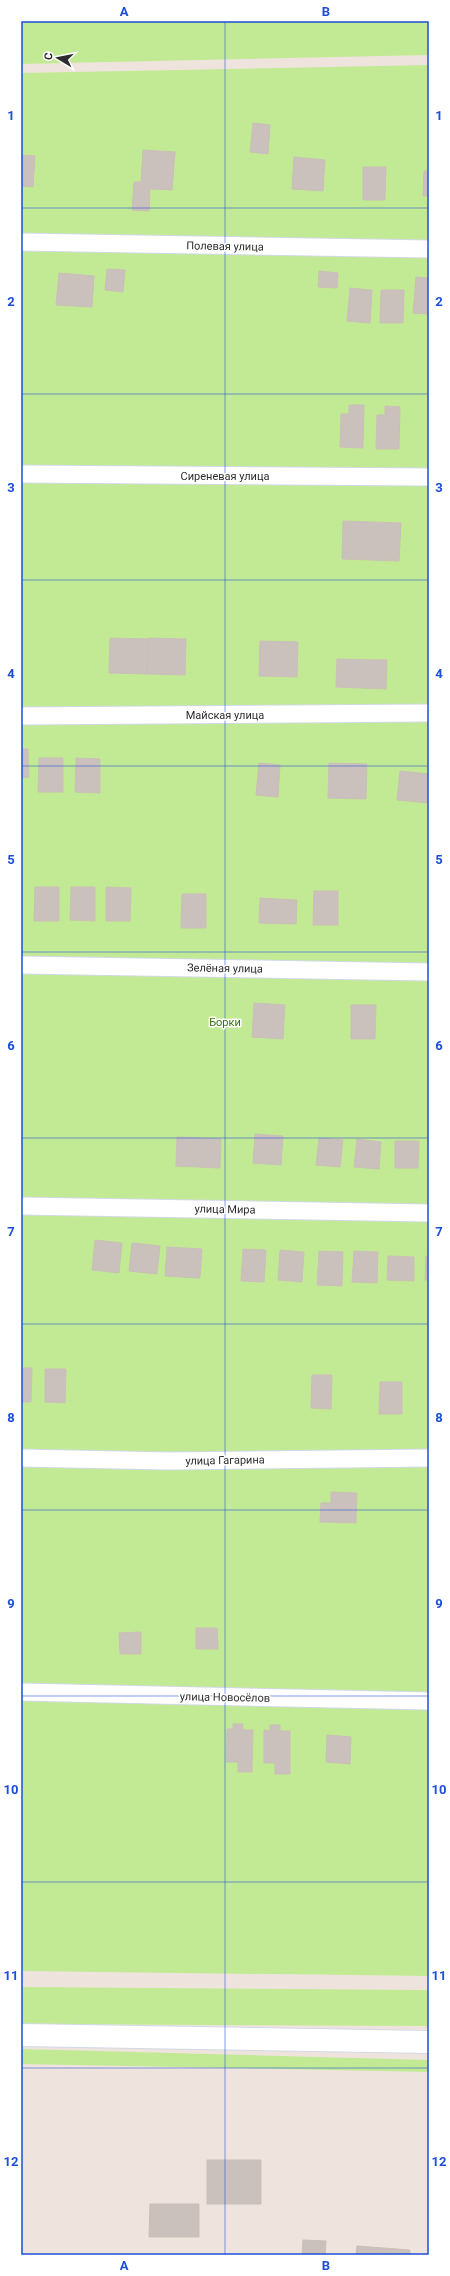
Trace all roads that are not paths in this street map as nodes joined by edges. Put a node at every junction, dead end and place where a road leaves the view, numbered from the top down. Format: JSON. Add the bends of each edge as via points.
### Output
{"nodes":[{"id":1,"x":21,"y":242,"type":"edge"},
{"id":2,"x":429,"y":249,"type":"edge"},
{"id":3,"x":21,"y":474,"type":"edge"},
{"id":4,"x":429,"y":477,"type":"edge"},
{"id":5,"x":429,"y":713,"type":"edge"},
{"id":6,"x":21,"y":716,"type":"edge"},
{"id":7,"x":21,"y":965,"type":"edge"},
{"id":8,"x":429,"y":972,"type":"edge"},
{"id":9,"x":21,"y":1206,"type":"edge"},
{"id":10,"x":429,"y":1213,"type":"edge"},
{"id":11,"x":21,"y":1458,"type":"edge"},
{"id":12,"x":429,"y":1458,"type":"edge"},
{"id":13,"x":21,"y":1692,"type":"edge"},
{"id":14,"x":429,"y":1701,"type":"edge"},
{"id":15,"x":21,"y":2035,"type":"edge"},
{"id":16,"x":429,"y":2042,"type":"edge"}],
"edges":[{"from":1,"to":2,"type":"street","name":"Полевая улица"},
{"from":3,"to":4,"type":"street","name":"Сиреневая улица"},
{"from":5,"to":6,"type":"street","name":"Майская улица"},
{"from":7,"to":8,"type":"street","name":"Зелёная улица"},
{"from":9,"to":10,"type":"street","name":"улица Мира"},
{"from":11,"to":12,"type":"street","name":"улица Гагарина","via":[[168,1461]]},
{"from":13,"to":14,"type":"street","name":"улица Новосёлов"},
{"from":15,"to":16,"type":"street"}]}
